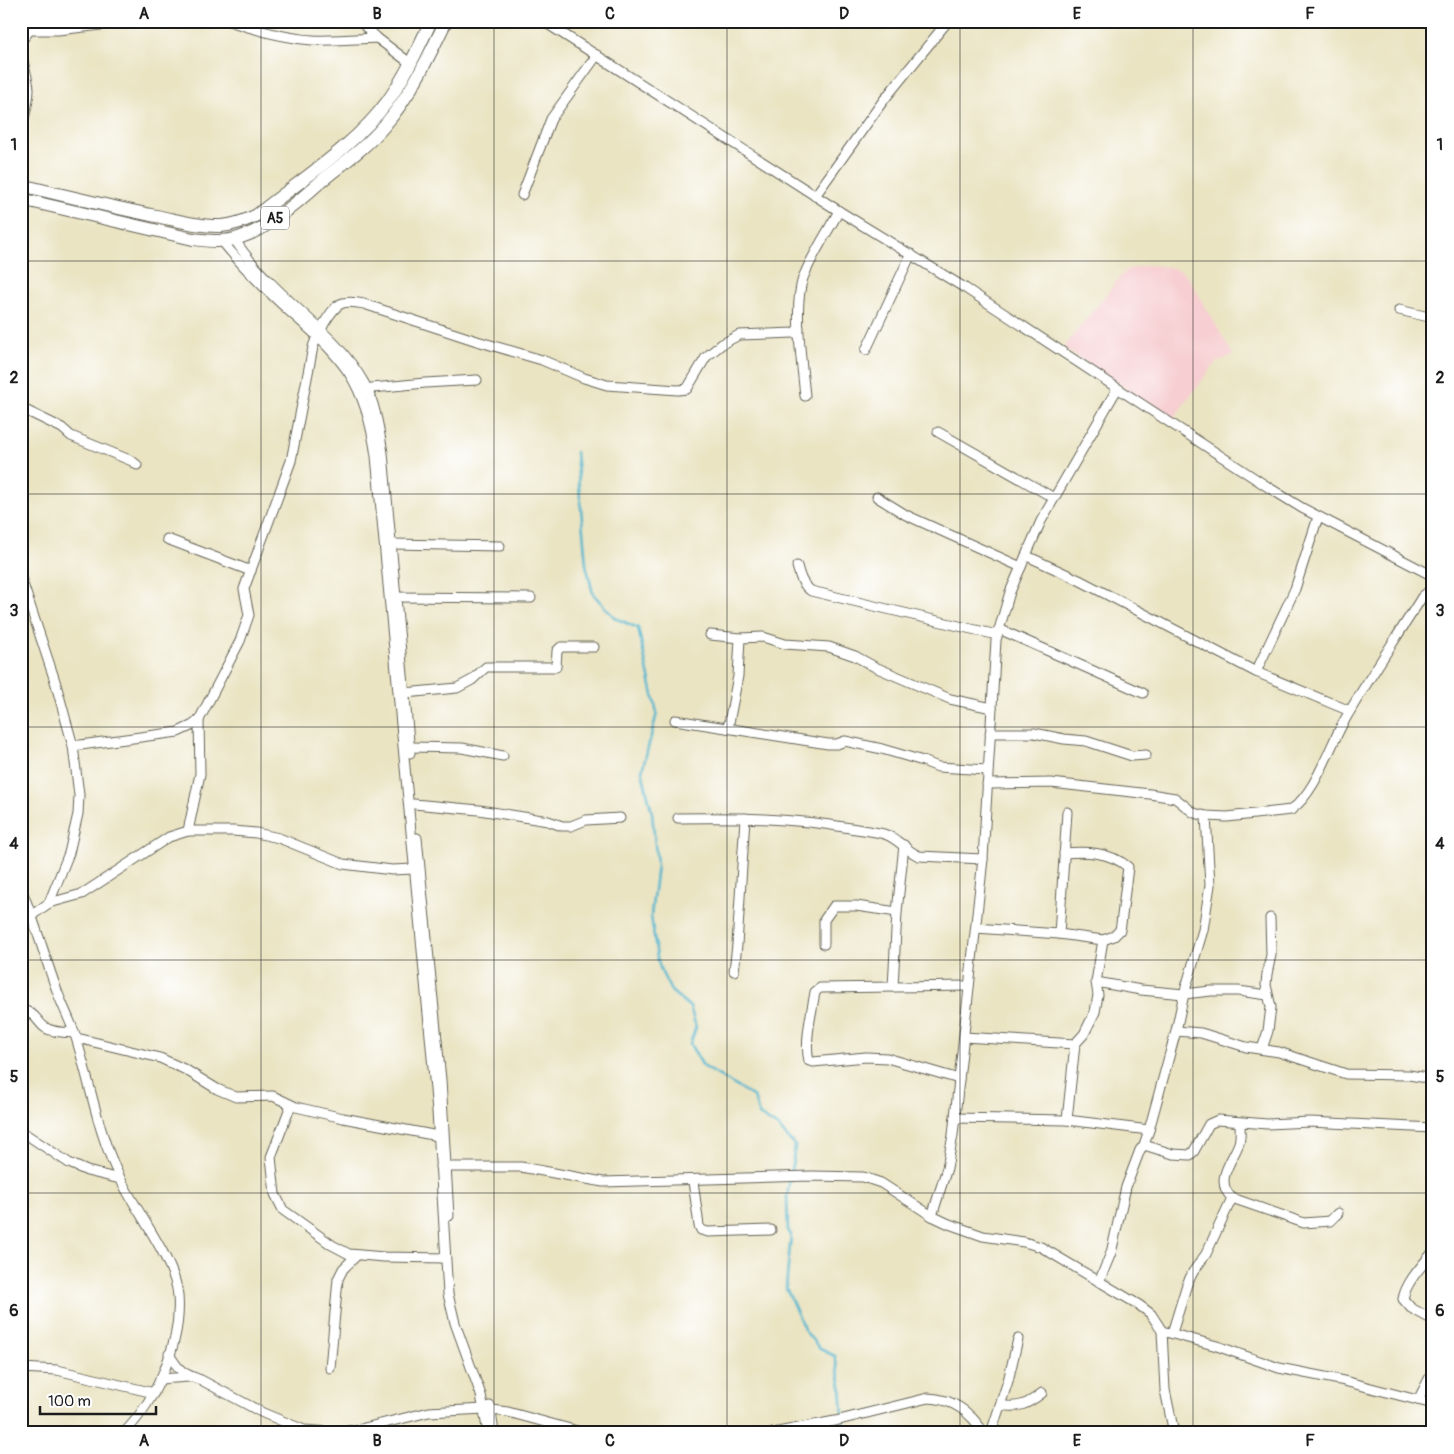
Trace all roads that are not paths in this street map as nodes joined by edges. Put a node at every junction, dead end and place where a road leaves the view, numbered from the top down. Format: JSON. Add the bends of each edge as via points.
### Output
{"nodes":[{"id":1,"x":136,"y":21,"type":"edge"},
{"id":2,"x":229,"y":21,"type":"edge"},
{"id":3,"x":360,"y":21,"type":"edge"},
{"id":4,"x":431,"y":21,"type":"edge"},
{"id":5,"x":446,"y":21,"type":"edge"},
{"id":6,"x":543,"y":21,"type":"edge"},
{"id":7,"x":948,"y":21,"type":"edge"},
{"id":8,"x":1429,"y":21,"type":"edge"},
{"id":9,"x":1433,"y":24,"type":"edge"},
{"id":10,"x":378,"y":38,"type":"junction"},
{"id":11,"x":21,"y":41,"type":"edge"},
{"id":12,"x":21,"y":49,"type":"edge"},
{"id":13,"x":597,"y":55,"type":"junction"},
{"id":14,"x":410,"y":63,"type":"junction"},
{"id":15,"x":21,"y":130,"type":"edge"},
{"id":16,"x":21,"y":185,"type":"edge"},
{"id":17,"x":522,"y":194,"type":"dead end"},
{"id":18,"x":816,"y":196,"type":"junction"},
{"id":19,"x":21,"y":199,"type":"edge"},
{"id":20,"x":110,"y":206,"type":"junction"},
{"id":21,"x":839,"y":211,"type":"junction"},
{"id":22,"x":107,"y":219,"type":"junction"},
{"id":23,"x":228,"y":240,"type":"junction"},
{"id":24,"x":911,"y":254,"type":"junction"},
{"id":25,"x":1399,"y":310,"type":"dead end"},
{"id":26,"x":1433,"y":318,"type":"edge"},
{"id":27,"x":799,"y":328,"type":"junction"},
{"id":28,"x":319,"y":332,"type":"junction"},
{"id":29,"x":866,"y":350,"type":"dead end"},
{"id":30,"x":477,"y":380,"type":"dead end"},
{"id":31,"x":1117,"y":388,"type":"junction"},
{"id":32,"x":362,"y":389,"type":"junction"},
{"id":33,"x":805,"y":396,"type":"dead end"},
{"id":34,"x":21,"y":408,"type":"edge"},
{"id":35,"x":938,"y":432,"type":"dead end"},
{"id":36,"x":137,"y":465,"type":"dead end"},
{"id":37,"x":877,"y":497,"type":"dead end"},
{"id":38,"x":1054,"y":498,"type":"junction"},
{"id":39,"x":1318,"y":517,"type":"junction"},
{"id":40,"x":167,"y":539,"type":"dead end"},
{"id":41,"x":391,"y":544,"type":"junction"},
{"id":42,"x":500,"y":546,"type":"dead end"},
{"id":43,"x":1027,"y":556,"type":"junction"},
{"id":44,"x":798,"y":566,"type":"dead end"},
{"id":45,"x":1021,"y":567,"type":"junction"},
{"id":46,"x":251,"y":572,"type":"junction"},
{"id":47,"x":1433,"y":576,"type":"edge"},
{"id":48,"x":21,"y":578,"type":"edge"},
{"id":49,"x":1433,"y":592,"type":"edge"},
{"id":50,"x":396,"y":597,"type":"junction"},
{"id":51,"x":531,"y":598,"type":"dead end"},
{"id":52,"x":998,"y":632,"type":"junction"},
{"id":53,"x":710,"y":635,"type":"dead end"},
{"id":54,"x":740,"y":638,"type":"junction"},
{"id":55,"x":594,"y":647,"type":"dead end"},
{"id":56,"x":1256,"y":672,"type":"junction"},
{"id":57,"x":405,"y":693,"type":"junction"},
{"id":58,"x":1143,"y":693,"type":"dead end"},
{"id":59,"x":992,"y":708,"type":"junction"},
{"id":60,"x":1350,"y":711,"type":"junction"},
{"id":61,"x":199,"y":720,"type":"junction"},
{"id":62,"x":676,"y":720,"type":"dead end"},
{"id":63,"x":728,"y":728,"type":"junction"},
{"id":64,"x":990,"y":733,"type":"junction"},
{"id":65,"x":73,"y":746,"type":"junction"},
{"id":66,"x":410,"y":747,"type":"junction"},
{"id":67,"x":1146,"y":755,"type":"dead end"},
{"id":68,"x":502,"y":756,"type":"dead end"},
{"id":69,"x":987,"y":770,"type":"junction"},
{"id":70,"x":987,"y":784,"type":"junction"},
{"id":71,"x":414,"y":804,"type":"junction"},
{"id":72,"x":1067,"y":812,"type":"dead end"},
{"id":73,"x":1206,"y":816,"type":"junction"},
{"id":74,"x":620,"y":818,"type":"dead end"},
{"id":75,"x":678,"y":818,"type":"dead end"},
{"id":76,"x":745,"y":818,"type":"junction"},
{"id":77,"x":188,"y":831,"type":"junction"},
{"id":78,"x":904,"y":846,"type":"junction"},
{"id":79,"x":1064,"y":853,"type":"junction"},
{"id":80,"x":983,"y":860,"type":"junction"},
{"id":81,"x":414,"y":869,"type":"junction"},
{"id":82,"x":21,"y":888,"type":"edge"},
{"id":83,"x":49,"y":903,"type":"junction"},
{"id":84,"x":897,"y":912,"type":"junction"},
{"id":85,"x":33,"y":916,"type":"junction"},
{"id":86,"x":1270,"y":918,"type":"dead end"},
{"id":87,"x":21,"y":923,"type":"edge"},
{"id":88,"x":976,"y":928,"type":"junction"},
{"id":89,"x":1060,"y":934,"type":"junction"},
{"id":90,"x":1103,"y":940,"type":"junction"},
{"id":91,"x":824,"y":944,"type":"dead end"},
{"id":92,"x":734,"y":971,"type":"dead end"},
{"id":93,"x":1096,"y":982,"type":"junction"},
{"id":94,"x":969,"y":986,"type":"junction"},
{"id":95,"x":893,"y":987,"type":"junction"},
{"id":96,"x":1184,"y":994,"type":"junction"},
{"id":97,"x":1268,"y":995,"type":"junction"},
{"id":98,"x":21,"y":1010,"type":"edge"},
{"id":99,"x":1176,"y":1031,"type":"junction"},
{"id":100,"x":75,"y":1036,"type":"junction"},
{"id":101,"x":964,"y":1037,"type":"junction"},
{"id":102,"x":1075,"y":1044,"type":"junction"},
{"id":103,"x":1262,"y":1049,"type":"junction"},
{"id":104,"x":1433,"y":1078,"type":"edge"},
{"id":105,"x":959,"y":1079,"type":"junction"},
{"id":106,"x":291,"y":1104,"type":"junction"},
{"id":107,"x":955,"y":1118,"type":"junction"},
{"id":108,"x":1067,"y":1120,"type":"junction"},
{"id":109,"x":1240,"y":1123,"type":"junction"},
{"id":110,"x":1433,"y":1128,"type":"edge"},
{"id":111,"x":21,"y":1130,"type":"edge"},
{"id":112,"x":1149,"y":1130,"type":"junction"},
{"id":113,"x":438,"y":1136,"type":"junction"},
{"id":114,"x":1144,"y":1145,"type":"junction"},
{"id":115,"x":443,"y":1167,"type":"junction"},
{"id":116,"x":120,"y":1179,"type":"junction"},
{"id":117,"x":693,"y":1181,"type":"junction"},
{"id":118,"x":1232,"y":1198,"type":"junction"},
{"id":119,"x":1338,"y":1213,"type":"dead end"},
{"id":120,"x":932,"y":1216,"type":"junction"},
{"id":121,"x":771,"y":1230,"type":"dead end"},
{"id":122,"x":1433,"y":1252,"type":"edge"},
{"id":123,"x":357,"y":1255,"type":"junction"},
{"id":124,"x":445,"y":1258,"type":"junction"},
{"id":125,"x":1099,"y":1282,"type":"junction"},
{"id":126,"x":1433,"y":1320,"type":"edge"},
{"id":127,"x":1162,"y":1331,"type":"junction"},
{"id":128,"x":1172,"y":1333,"type":"junction"},
{"id":129,"x":1018,"y":1339,"type":"dead end"},
{"id":130,"x":169,"y":1354,"type":"junction"},
{"id":131,"x":21,"y":1368,"type":"edge"},
{"id":132,"x":330,"y":1368,"type":"dead end"},
{"id":133,"x":1433,"y":1371,"type":"edge"},
{"id":134,"x":189,"y":1377,"type":"junction"},
{"id":135,"x":160,"y":1379,"type":"junction"},
{"id":136,"x":154,"y":1393,"type":"junction"},
{"id":137,"x":1042,"y":1393,"type":"dead end"},
{"id":138,"x":1418,"y":1400,"type":"junction"},
{"id":139,"x":1433,"y":1404,"type":"edge"},
{"id":140,"x":1000,"y":1405,"type":"junction"},
{"id":141,"x":487,"y":1409,"type":"junction"},
{"id":142,"x":124,"y":1433,"type":"edge"},
{"id":143,"x":488,"y":1433,"type":"edge"},
{"id":144,"x":494,"y":1433,"type":"edge"},
{"id":145,"x":585,"y":1433,"type":"edge"},
{"id":146,"x":773,"y":1433,"type":"edge"},
{"id":147,"x":984,"y":1433,"type":"edge"},
{"id":148,"x":991,"y":1433,"type":"edge"},
{"id":149,"x":1174,"y":1433,"type":"edge"}],
"edges":[{"from":1,"to":11,"type":"street","via":[[30,30]]},
{"from":2,"to":10,"type":"street","via":[[281,36],[312,40]]},
{"from":3,"to":10,"type":"street"},
{"from":4,"to":14,"type":"highway","number":"A5"},
{"from":5,"to":23,"type":"highway","number":"A5","via":[[418,78],[385,125],[289,208],[253,233]]},
{"from":6,"to":13,"type":"street"},
{"from":7,"to":18,"type":"street","via":[[883,101]]},
{"from":8,"to":9,"type":"street"},
{"from":10,"to":14,"type":"street"},
{"from":12,"to":15,"type":"street","via":[[29,98]]},
{"from":13,"to":17,"type":"street","via":[[551,119]]},
{"from":13,"to":18,"type":"street"},
{"from":14,"to":20,"type":"highway","number":"A5","via":[[386,104],[362,131],[257,215],[233,225],[202,225]]},
{"from":16,"to":20,"type":"highway","number":"A5"},
{"from":18,"to":21,"type":"street"},
{"from":19,"to":22,"type":"highway","number":"A5"},
{"from":20,"to":22,"type":"highway"},
{"from":21,"to":24,"type":"street"},
{"from":21,"to":27,"type":"street","via":[[803,279]]},
{"from":22,"to":23,"type":"highway","number":"A5","via":[[171,234]]},
{"from":23,"to":28,"type":"street","via":[[262,286]]},
{"from":24,"to":29,"type":"street"},
{"from":24,"to":31,"type":"street"},
{"from":25,"to":26,"type":"street"},
{"from":27,"to":28,"type":"street","via":[[794,333],[739,335],[711,352],[686,389],[678,390],[607,385],[542,360],[355,302],[346,301],[334,307]]},
{"from":27,"to":33,"type":"street"},
{"from":28,"to":32,"type":"street","via":[[341,350]]},
{"from":28,"to":46,"type":"street","via":[[289,468]]},
{"from":30,"to":32,"type":"street"},
{"from":31,"to":38,"type":"street"},
{"from":31,"to":39,"type":"street"},
{"from":32,"to":41,"type":"street","via":[[380,435]]},
{"from":32,"to":81,"type":"street","via":[[376,456]]},
{"from":34,"to":36,"type":"street","via":[[62,428],[71,436],[132,460]]},
{"from":35,"to":38,"type":"street"},
{"from":37,"to":45,"type":"street","via":[[906,515]]},
{"from":38,"to":43,"type":"street"},
{"from":39,"to":47,"type":"street"},
{"from":39,"to":56,"type":"street","via":[[1295,589]]},
{"from":40,"to":46,"type":"street"},
{"from":41,"to":42,"type":"street"},
{"from":41,"to":50,"type":"street"},
{"from":43,"to":45,"type":"street"},
{"from":43,"to":56,"type":"street"},
{"from":44,"to":52,"type":"street","via":[[800,578],[812,591]]},
{"from":45,"to":52,"type":"street"},
{"from":46,"to":61,"type":"street","via":[[244,589],[249,614],[240,641]]},
{"from":48,"to":65,"type":"street"},
{"from":49,"to":60,"type":"street","via":[[1422,597]]},
{"from":50,"to":51,"type":"street"},
{"from":50,"to":57,"type":"street"},
{"from":52,"to":58,"type":"street"},
{"from":52,"to":59,"type":"street"},
{"from":53,"to":54,"type":"street"},
{"from":54,"to":59,"type":"street","via":[[830,647],[950,699]]},
{"from":54,"to":63,"type":"street","via":[[738,676]]},
{"from":55,"to":57,"type":"street","via":[[561,647],[556,667],[486,667],[457,688]]},
{"from":56,"to":60,"type":"street"},
{"from":57,"to":66,"type":"street"},
{"from":59,"to":64,"type":"street"},
{"from":60,"to":73,"type":"street","via":[[1310,786],[1299,804],[1291,810]]},
{"from":61,"to":65,"type":"street","via":[[178,732]]},
{"from":61,"to":77,"type":"street","via":[[200,774]]},
{"from":62,"to":63,"type":"street"},
{"from":63,"to":69,"type":"street","via":[[828,744],[845,741],[938,767]]},
{"from":64,"to":67,"type":"street","via":[[1034,733],[1086,742],[1123,755]]},
{"from":64,"to":69,"type":"street"},
{"from":65,"to":83,"type":"street","via":[[78,814],[69,853]]},
{"from":66,"to":68,"type":"street","via":[[462,748]]},
{"from":66,"to":71,"type":"street"},
{"from":69,"to":70,"type":"street"},
{"from":70,"to":73,"type":"street","via":[[1051,783],[1150,794],[1175,798],[1194,813]]},
{"from":70,"to":80,"type":"street"},
{"from":71,"to":74,"type":"street","via":[[479,810],[562,826],[586,820]]},
{"from":71,"to":115,"type":"street","via":[[441,1080]]},
{"from":72,"to":79,"type":"street"},
{"from":73,"to":96,"type":"street","via":[[1210,886],[1203,930]]},
{"from":75,"to":76,"type":"street"},
{"from":76,"to":78,"type":"street","via":[[810,821],[884,834]]},
{"from":76,"to":92,"type":"street"},
{"from":77,"to":81,"type":"street","via":[[256,833],[279,838],[343,864],[392,870]]},
{"from":77,"to":83,"type":"street","via":[[169,837],[82,894]]},
{"from":78,"to":80,"type":"street","via":[[919,856]]},
{"from":78,"to":84,"type":"street"},
{"from":79,"to":89,"type":"street"},
{"from":79,"to":90,"type":"street","via":[[1098,852],[1128,867],[1120,930]]},
{"from":80,"to":88,"type":"street"},
{"from":81,"to":113,"type":"street"},
{"from":82,"to":85,"type":"street"},
{"from":83,"to":85,"type":"street"},
{"from":84,"to":91,"type":"street","via":[[834,906],[824,920]]},
{"from":84,"to":95,"type":"street"},
{"from":85,"to":87,"type":"street"},
{"from":85,"to":100,"type":"street"},
{"from":86,"to":97,"type":"street"},
{"from":88,"to":89,"type":"street"},
{"from":88,"to":94,"type":"street"},
{"from":89,"to":90,"type":"street"},
{"from":90,"to":93,"type":"street"},
{"from":93,"to":96,"type":"street"},
{"from":93,"to":102,"type":"street","via":[[1095,1012]]},
{"from":94,"to":95,"type":"street"},
{"from":94,"to":101,"type":"street"},
{"from":95,"to":105,"type":"street","via":[[820,988],[815,992],[808,1040],[809,1061],[887,1058]]},
{"from":96,"to":97,"type":"street","via":[[1238,991]]},
{"from":96,"to":99,"type":"street"},
{"from":97,"to":103,"type":"street","via":[[1271,1007]]},
{"from":98,"to":100,"type":"street","via":[[32,1012],[44,1027]]},
{"from":99,"to":103,"type":"street","via":[[1201,1033]]},
{"from":99,"to":112,"type":"street"},
{"from":100,"to":106,"type":"street","via":[[160,1058],[236,1097],[267,1095]]},
{"from":100,"to":116,"type":"street","via":[[103,1140]]},
{"from":101,"to":102,"type":"street"},
{"from":101,"to":105,"type":"street"},
{"from":102,"to":108,"type":"street"},
{"from":103,"to":104,"type":"street","via":[[1346,1074]]},
{"from":105,"to":107,"type":"street"},
{"from":106,"to":113,"type":"street","via":[[343,1118]]},
{"from":106,"to":123,"type":"street","via":[[271,1157],[275,1194],[282,1210],[332,1246]]},
{"from":107,"to":108,"type":"street"},
{"from":107,"to":120,"type":"street","via":[[949,1161]]},
{"from":108,"to":112,"type":"street"},
{"from":109,"to":110,"type":"street","via":[[1310,1122]]},
{"from":109,"to":114,"type":"street","via":[[1218,1120],[1209,1124],[1190,1155],[1173,1154]]},
{"from":109,"to":118,"type":"street","via":[[1240,1141],[1224,1184]]},
{"from":111,"to":116,"type":"street","via":[[69,1162],[88,1171]]},
{"from":112,"to":114,"type":"street"},
{"from":113,"to":115,"type":"street"},
{"from":114,"to":125,"type":"street","via":[[1126,1187],[1111,1252]]},
{"from":115,"to":117,"type":"street","via":[[521,1167],[603,1182]]},
{"from":115,"to":124,"type":"street"},
{"from":115,"to":141,"type":"street","via":[[453,1293],[480,1373]]},
{"from":116,"to":130,"type":"street","via":[[177,1285],[179,1302]]},
{"from":117,"to":120,"type":"street","via":[[853,1176],[872,1179]]},
{"from":117,"to":121,"type":"street","via":[[701,1230]]},
{"from":118,"to":119,"type":"street","via":[[1304,1223],[1330,1221]]},
{"from":118,"to":128,"type":"street","via":[[1206,1254],[1187,1284]]},
{"from":120,"to":125,"type":"street","via":[[982,1236],[1041,1247]]},
{"from":122,"to":126,"type":"street","via":[[1410,1282],[1403,1299],[1410,1308]]},
{"from":123,"to":124,"type":"street"},
{"from":123,"to":132,"type":"street","via":[[338,1279]]},
{"from":124,"to":141,"type":"street","via":[[452,1314]]},
{"from":125,"to":127,"type":"street","via":[[1151,1314]]},
{"from":127,"to":128,"type":"street"},
{"from":127,"to":149,"type":"street","via":[[1165,1390]]},
{"from":128,"to":138,"type":"street","via":[[1279,1368]]},
{"from":129,"to":140,"type":"street"},
{"from":130,"to":134,"type":"street"},
{"from":130,"to":135,"type":"street"},
{"from":131,"to":136,"type":"street","via":[[73,1373]]},
{"from":133,"to":138,"type":"street"},
{"from":134,"to":135,"type":"street"},
{"from":134,"to":141,"type":"street","via":[[201,1380],[276,1420],[304,1430],[356,1430],[428,1412]]},
{"from":135,"to":136,"type":"street"},
{"from":136,"to":142,"type":"street"},
{"from":137,"to":140,"type":"street","via":[[1025,1405]]},
{"from":138,"to":139,"type":"street"},
{"from":140,"to":148,"type":"street"},
{"from":141,"to":143,"type":"street"},
{"from":141,"to":144,"type":"street"},
{"from":141,"to":145,"type":"street"},
{"from":146,"to":147,"type":"street","via":[[928,1398],[949,1401],[963,1409]]}]}
